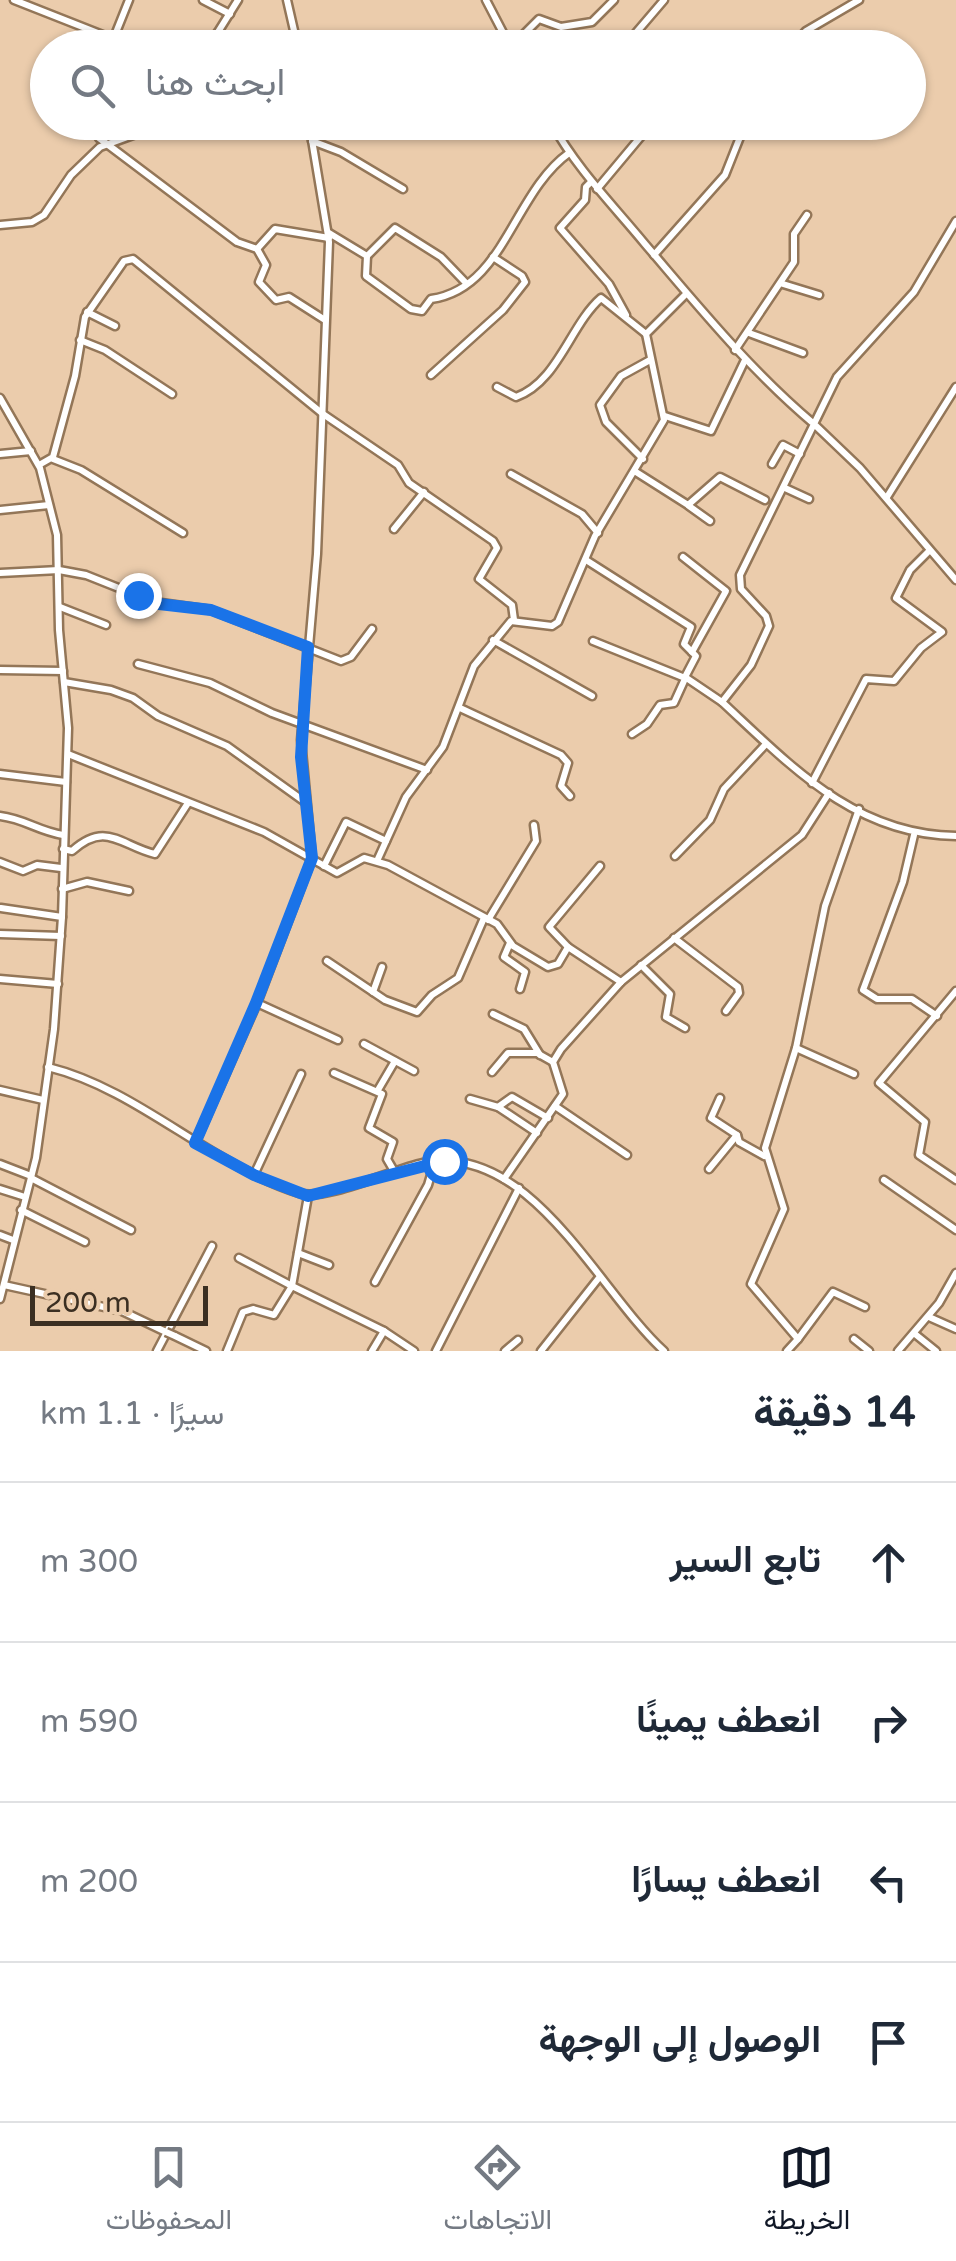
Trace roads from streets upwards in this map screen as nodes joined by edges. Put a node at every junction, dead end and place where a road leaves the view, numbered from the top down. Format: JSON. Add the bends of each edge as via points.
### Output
{"nodes":[{"id":1,"x":14,"y":0,"type":"edge"},
{"id":2,"x":129,"y":0,"type":"edge"},
{"id":3,"x":203,"y":0,"type":"edge"},
{"id":4,"x":238,"y":0,"type":"edge"},
{"id":5,"x":287,"y":0,"type":"edge"},
{"id":6,"x":486,"y":0,"type":"edge"},
{"id":7,"x":614,"y":0,"type":"edge"},
{"id":8,"x":664,"y":0,"type":"edge"},
{"id":9,"x":859,"y":0,"type":"edge"},
{"id":10,"x":230,"y":14,"type":"junction"},
{"id":11,"x":88,"y":30,"type":"edge"},
{"id":12,"x":117,"y":30,"type":"edge"},
{"id":13,"x":220,"y":30,"type":"edge"},
{"id":14,"x":294,"y":30,"type":"edge"},
{"id":15,"x":501,"y":30,"type":"edge"},
{"id":16,"x":528,"y":30,"type":"edge"},
{"id":17,"x":638,"y":30,"type":"edge"},
{"id":18,"x":808,"y":30,"type":"edge"},
{"id":19,"x":104,"y":140,"type":"edge"},
{"id":20,"x":117,"y":140,"type":"edge"},
{"id":21,"x":561,"y":140,"type":"edge"},
{"id":22,"x":638,"y":140,"type":"edge"},
{"id":23,"x":739,"y":140,"type":"edge"},
{"id":24,"x":312,"y":141,"type":"joint"},
{"id":25,"x":108,"y":143,"type":"junction"},
{"id":26,"x":569,"y":154,"type":"junction"},
{"id":27,"x":591,"y":182,"type":"junction"},
{"id":28,"x":403,"y":189,"type":"dead end"},
{"id":29,"x":597,"y":189,"type":"junction"},
{"id":30,"x":807,"y":214,"type":"dead end"},
{"id":31,"x":956,"y":221,"type":"edge"},
{"id":32,"x":0,"y":226,"type":"edge"},
{"id":33,"x":328,"y":235,"type":"junction"},
{"id":34,"x":257,"y":249,"type":"junction"},
{"id":35,"x":654,"y":254,"type":"junction"},
{"id":36,"x":366,"y":256,"type":"junction"},
{"id":37,"x":493,"y":257,"type":"junction"},
{"id":38,"x":466,"y":284,"type":"junction"},
{"id":39,"x":782,"y":284,"type":"junction"},
{"id":40,"x":686,"y":294,"type":"junction"},
{"id":41,"x":819,"y":296,"type":"dead end"},
{"id":42,"x":86,"y":312,"type":"junction"},
{"id":43,"x":626,"y":316,"type":"junction"},
{"id":44,"x":326,"y":321,"type":"junction"},
{"id":45,"x":115,"y":326,"type":"dead end"},
{"id":46,"x":749,"y":332,"type":"junction"},
{"id":47,"x":646,"y":334,"type":"junction"},
{"id":48,"x":80,"y":340,"type":"junction"},
{"id":49,"x":735,"y":350,"type":"junction"},
{"id":50,"x":803,"y":353,"type":"dead end"},
{"id":51,"x":651,"y":359,"type":"junction"},
{"id":52,"x":744,"y":360,"type":"junction"},
{"id":53,"x":430,"y":375,"type":"dead end"},
{"id":54,"x":497,"y":387,"type":"dead end"},
{"id":55,"x":956,"y":387,"type":"edge"},
{"id":56,"x":172,"y":394,"type":"dead end"},
{"id":57,"x":0,"y":398,"type":"edge"},
{"id":58,"x":948,"y":399,"type":"junction"},
{"id":59,"x":956,"y":405,"type":"edge"},
{"id":60,"x":323,"y":414,"type":"junction"},
{"id":61,"x":665,"y":416,"type":"junction"},
{"id":62,"x":814,"y":424,"type":"junction"},
{"id":63,"x":31,"y":451,"type":"junction"},
{"id":64,"x":0,"y":454,"type":"edge"},
{"id":65,"x":800,"y":454,"type":"junction"},
{"id":66,"x":52,"y":458,"type":"junction"},
{"id":67,"x":643,"y":459,"type":"junction"},
{"id":68,"x":772,"y":464,"type":"dead end"},
{"id":69,"x":39,"y":465,"type":"junction"},
{"id":70,"x":636,"y":472,"type":"junction"},
{"id":71,"x":511,"y":474,"type":"dead end"},
{"id":72,"x":785,"y":488,"type":"junction"},
{"id":73,"x":424,"y":492,"type":"junction"},
{"id":74,"x":809,"y":498,"type":"dead end"},
{"id":75,"x":887,"y":498,"type":"junction"},
{"id":76,"x":764,"y":500,"type":"dead end"},
{"id":77,"x":49,"y":505,"type":"junction"},
{"id":78,"x":688,"y":506,"type":"junction"},
{"id":79,"x":0,"y":510,"type":"edge"},
{"id":80,"x":710,"y":521,"type":"dead end"},
{"id":81,"x":394,"y":529,"type":"dead end"},
{"id":82,"x":183,"y":533,"type":"dead end"},
{"id":83,"x":598,"y":533,"type":"junction"},
{"id":84,"x":929,"y":551,"type":"junction"},
{"id":85,"x":683,"y":557,"type":"dead end"},
{"id":86,"x":586,"y":560,"type":"junction"},
{"id":87,"x":59,"y":570,"type":"junction"},
{"id":88,"x":0,"y":573,"type":"edge"},
{"id":89,"x":956,"y":580,"type":"edge"},
{"id":90,"x":60,"y":606,"type":"junction"},
{"id":91,"x":514,"y":620,"type":"junction"},
{"id":92,"x":106,"y":625,"type":"dead end"},
{"id":93,"x":372,"y":629,"type":"dead end"},
{"id":94,"x":493,"y":640,"type":"junction"},
{"id":95,"x":593,"y":641,"type":"dead end"},
{"id":96,"x":308,"y":647,"type":"junction"},
{"id":97,"x":692,"y":652,"type":"junction"},
{"id":98,"x":138,"y":664,"type":"dead end"},
{"id":99,"x":0,"y":670,"type":"edge"},
{"id":100,"x":63,"y":671,"type":"junction"},
{"id":101,"x":684,"y":679,"type":"junction"},
{"id":102,"x":64,"y":682,"type":"junction"},
{"id":103,"x":592,"y":696,"type":"dead end"},
{"id":104,"x":722,"y":702,"type":"junction"},
{"id":105,"x":460,"y":708,"type":"junction"},
{"id":106,"x":304,"y":725,"type":"junction"},
{"id":107,"x":632,"y":734,"type":"dead end"},
{"id":108,"x":766,"y":744,"type":"junction"},
{"id":109,"x":68,"y":754,"type":"junction"},
{"id":110,"x":427,"y":770,"type":"junction"},
{"id":111,"x":0,"y":774,"type":"edge"},
{"id":112,"x":66,"y":782,"type":"junction"},
{"id":113,"x":812,"y":783,"type":"junction"},
{"id":114,"x":829,"y":792,"type":"junction"},
{"id":115,"x":570,"y":796,"type":"dead end"},
{"id":116,"x":305,"y":802,"type":"junction"},
{"id":117,"x":188,"y":803,"type":"junction"},
{"id":118,"x":859,"y":809,"type":"junction"},
{"id":119,"x":0,"y":816,"type":"edge"},
{"id":120,"x":534,"y":825,"type":"dead end"},
{"id":121,"x":64,"y":834,"type":"junction"},
{"id":122,"x":914,"y":835,"type":"junction"},
{"id":123,"x":956,"y":836,"type":"edge"},
{"id":124,"x":386,"y":841,"type":"junction"},
{"id":125,"x":63,"y":849,"type":"junction"},
{"id":126,"x":674,"y":856,"type":"dead end"},
{"id":127,"x":312,"y":858,"type":"junction"},
{"id":128,"x":377,"y":861,"type":"junction"},
{"id":129,"x":0,"y":862,"type":"edge"},
{"id":130,"x":324,"y":866,"type":"junction"},
{"id":131,"x":600,"y":866,"type":"dead end"},
{"id":132,"x":61,"y":868,"type":"junction"},
{"id":133,"x":62,"y":889,"type":"junction"},
{"id":134,"x":129,"y":890,"type":"dead end"},
{"id":135,"x":1,"y":908,"type":"edge"},
{"id":136,"x":62,"y":918,"type":"junction"},
{"id":137,"x":486,"y":919,"type":"junction"},
{"id":138,"x":0,"y":934,"type":"edge"},
{"id":139,"x":61,"y":936,"type":"junction"},
{"id":140,"x":674,"y":938,"type":"junction"},
{"id":141,"x":510,"y":943,"type":"junction"},
{"id":142,"x":568,"y":947,"type":"junction"},
{"id":143,"x":327,"y":961,"type":"dead end"},
{"id":144,"x":641,"y":965,"type":"junction"},
{"id":145,"x":382,"y":967,"type":"dead end"},
{"id":146,"x":0,"y":979,"type":"edge"},
{"id":147,"x":621,"y":982,"type":"junction"},
{"id":148,"x":58,"y":984,"type":"junction"},
{"id":149,"x":520,"y":989,"type":"dead end"},
{"id":150,"x":956,"y":991,"type":"edge"},
{"id":151,"x":373,"y":992,"type":"junction"},
{"id":152,"x":256,"y":1003,"type":"junction"},
{"id":153,"x":726,"y":1011,"type":"dead end"},
{"id":154,"x":492,"y":1014,"type":"dead end"},
{"id":155,"x":938,"y":1016,"type":"junction"},
{"id":156,"x":685,"y":1028,"type":"dead end"},
{"id":157,"x":338,"y":1040,"type":"dead end"},
{"id":158,"x":364,"y":1044,"type":"dead end"},
{"id":159,"x":796,"y":1048,"type":"junction"},
{"id":160,"x":540,"y":1056,"type":"junction"},
{"id":161,"x":395,"y":1061,"type":"junction"},
{"id":162,"x":553,"y":1062,"type":"junction"},
{"id":163,"x":48,"y":1067,"type":"junction"},
{"id":164,"x":414,"y":1071,"type":"dead end"},
{"id":165,"x":334,"y":1072,"type":"dead end"},
{"id":166,"x":492,"y":1072,"type":"dead end"},
{"id":167,"x":300,"y":1074,"type":"dead end"},
{"id":168,"x":854,"y":1074,"type":"dead end"},
{"id":169,"x":0,"y":1090,"type":"edge"},
{"id":170,"x":378,"y":1090,"type":"junction"},
{"id":171,"x":720,"y":1098,"type":"dead end"},
{"id":172,"x":470,"y":1099,"type":"dead end"},
{"id":173,"x":43,"y":1100,"type":"junction"},
{"id":174,"x":555,"y":1106,"type":"junction"},
{"id":175,"x":498,"y":1107,"type":"junction"},
{"id":176,"x":548,"y":1118,"type":"junction"},
{"id":177,"x":537,"y":1133,"type":"junction"},
{"id":178,"x":738,"y":1135,"type":"junction"},
{"id":179,"x":195,"y":1143,"type":"junction"},
{"id":180,"x":627,"y":1155,"type":"dead end"},
{"id":181,"x":764,"y":1156,"type":"junction"},
{"id":182,"x":435,"y":1161,"type":"junction"},
{"id":183,"x":0,"y":1164,"type":"edge"},
{"id":184,"x":393,"y":1169,"type":"junction"},
{"id":185,"x":709,"y":1169,"type":"dead end"},
{"id":186,"x":254,"y":1175,"type":"junction"},
{"id":187,"x":31,"y":1177,"type":"junction"},
{"id":188,"x":504,"y":1180,"type":"junction"},
{"id":189,"x":884,"y":1180,"type":"dead end"},
{"id":190,"x":956,"y":1180,"type":"edge"},
{"id":191,"x":0,"y":1188,"type":"edge"},
{"id":192,"x":519,"y":1188,"type":"junction"},
{"id":193,"x":305,"y":1195,"type":"junction"},
{"id":194,"x":25,"y":1197,"type":"junction"},
{"id":195,"x":21,"y":1210,"type":"junction"},
{"id":196,"x":131,"y":1230,"type":"dead end"},
{"id":197,"x":956,"y":1230,"type":"edge"},
{"id":198,"x":0,"y":1235,"type":"edge"},
{"id":199,"x":12,"y":1240,"type":"junction"},
{"id":200,"x":85,"y":1242,"type":"dead end"},
{"id":201,"x":212,"y":1246,"type":"dead end"},
{"id":202,"x":298,"y":1253,"type":"junction"},
{"id":203,"x":240,"y":1258,"type":"dead end"},
{"id":204,"x":330,"y":1265,"type":"dead end"},
{"id":205,"x":5,"y":1267,"type":"edge"},
{"id":206,"x":956,"y":1273,"type":"edge"},
{"id":207,"x":598,"y":1279,"type":"junction"},
{"id":208,"x":375,"y":1282,"type":"dead end"},
{"id":209,"x":4,"y":1284,"type":"junction"},
{"id":210,"x":292,"y":1286,"type":"junction"},
{"id":211,"x":0,"y":1299,"type":"edge"},
{"id":212,"x":866,"y":1307,"type":"dead end"},
{"id":213,"x":928,"y":1317,"type":"junction"},
{"id":214,"x":956,"y":1329,"type":"edge"},
{"id":215,"x":384,"y":1331,"type":"junction"},
{"id":216,"x":915,"y":1334,"type":"junction"},
{"id":217,"x":798,"y":1338,"type":"junction"},
{"id":218,"x":854,"y":1339,"type":"dead end"},
{"id":219,"x":518,"y":1340,"type":"dead end"},
{"id":220,"x":157,"y":1351,"type":"edge"},
{"id":221,"x":206,"y":1351,"type":"edge"},
{"id":222,"x":228,"y":1351,"type":"edge"},
{"id":223,"x":372,"y":1351,"type":"edge"},
{"id":224,"x":414,"y":1351,"type":"edge"},
{"id":225,"x":436,"y":1351,"type":"edge"},
{"id":226,"x":505,"y":1351,"type":"edge"},
{"id":227,"x":542,"y":1351,"type":"edge"},
{"id":228,"x":664,"y":1351,"type":"edge"},
{"id":229,"x":787,"y":1351,"type":"edge"},
{"id":230,"x":869,"y":1351,"type":"edge"},
{"id":231,"x":898,"y":1351,"type":"edge"},
{"id":232,"x":936,"y":1351,"type":"edge"}],
"edges":[{"from":1,"to":11,"type":"street"},
{"from":2,"to":12,"type":"street"},
{"from":3,"to":10,"type":"street"},
{"from":4,"to":10,"type":"street"},
{"from":5,"to":14,"type":"street"},
{"from":6,"to":15,"type":"street"},
{"from":7,"to":16,"type":"street","via":[[592,22],[561,27],[539,19]]},
{"from":8,"to":17,"type":"street"},
{"from":9,"to":18,"type":"street"},
{"from":10,"to":13,"type":"street"},
{"from":19,"to":25,"type":"street"},
{"from":20,"to":25,"type":"street"},
{"from":21,"to":26,"type":"street"},
{"from":22,"to":29,"type":"street"},
{"from":23,"to":35,"type":"street","via":[[725,175]]},
{"from":24,"to":28,"type":"street"},
{"from":24,"to":33,"type":"street"},
{"from":25,"to":32,"type":"street","via":[[71,175],[44,215]]},
{"from":25,"to":34,"type":"street","via":[[237,242]]},
{"from":26,"to":27,"type":"street"},
{"from":26,"to":37,"type":"street","via":[[540,182]]},
{"from":27,"to":29,"type":"street"},
{"from":27,"to":43,"type":"street","via":[[586,200],[560,228],[609,284]]},
{"from":29,"to":35,"type":"street"},
{"from":30,"to":39,"type":"street","via":[[794,234],[797,254]]},
{"from":31,"to":62,"type":"street","via":[[914,292],[837,377]]},
{"from":33,"to":34,"type":"street","via":[[275,229]]},
{"from":33,"to":36,"type":"street"},
{"from":33,"to":44,"type":"street"},
{"from":34,"to":44,"type":"street","via":[[266,265],[262,290],[276,300],[289,297]]},
{"from":35,"to":40,"type":"street"},
{"from":36,"to":38,"type":"street","via":[[395,228]]},
{"from":36,"to":38,"type":"street","via":[[364,274],[416,312]]},
{"from":37,"to":38,"type":"street"},
{"from":37,"to":53,"type":"street","via":[[525,282],[504,310]]},
{"from":39,"to":41,"type":"street"},
{"from":39,"to":46,"type":"street"},
{"from":40,"to":47,"type":"street"},
{"from":40,"to":49,"type":"street"},
{"from":42,"to":45,"type":"street"},
{"from":42,"to":48,"type":"street"},
{"from":42,"to":60,"type":"street","via":[[124,261],[134,259]]},
{"from":43,"to":47,"type":"street"},
{"from":43,"to":54,"type":"street","via":[[601,298],[525,393],[516,397]]},
{"from":44,"to":60,"type":"street"},
{"from":46,"to":49,"type":"street"},
{"from":46,"to":50,"type":"street"},
{"from":47,"to":51,"type":"street"},
{"from":48,"to":56,"type":"street"},
{"from":48,"to":66,"type":"street"},
{"from":49,"to":52,"type":"street"},
{"from":51,"to":61,"type":"street"},
{"from":51,"to":67,"type":"street","via":[[621,376],[600,405],[606,422]]},
{"from":52,"to":61,"type":"street","via":[[711,431]]},
{"from":52,"to":62,"type":"street"},
{"from":55,"to":58,"type":"street"},
{"from":57,"to":63,"type":"street"},
{"from":58,"to":59,"type":"street"},
{"from":58,"to":75,"type":"street"},
{"from":60,"to":73,"type":"street"},
{"from":60,"to":96,"type":"street"},
{"from":61,"to":67,"type":"street"},
{"from":62,"to":65,"type":"street"},
{"from":62,"to":75,"type":"street"},
{"from":63,"to":64,"type":"street"},
{"from":63,"to":69,"type":"street"},
{"from":65,"to":68,"type":"street","via":[[783,445]]},
{"from":65,"to":72,"type":"street"},
{"from":66,"to":69,"type":"street"},
{"from":66,"to":82,"type":"street"},
{"from":67,"to":70,"type":"street"},
{"from":69,"to":77,"type":"street"},
{"from":70,"to":78,"type":"street"},
{"from":70,"to":83,"type":"street"},
{"from":71,"to":83,"type":"street","via":[[582,514]]},
{"from":72,"to":74,"type":"street"},
{"from":72,"to":104,"type":"street","via":[[738,582],[766,616],[768,633]]},
{"from":73,"to":81,"type":"street"},
{"from":73,"to":91,"type":"street","via":[[495,543],[480,579],[512,605]]},
{"from":75,"to":84,"type":"street"},
{"from":76,"to":78,"type":"street","via":[[720,478]]},
{"from":77,"to":79,"type":"street"},
{"from":77,"to":87,"type":"street"},
{"from":78,"to":80,"type":"street"},
{"from":83,"to":86,"type":"street"},
{"from":84,"to":89,"type":"street"},
{"from":84,"to":113,"type":"street","via":[[896,598],[942,632],[894,681],[866,678]]},
{"from":85,"to":97,"type":"street","via":[[726,591]]},
{"from":86,"to":91,"type":"street","via":[[556,625]]},
{"from":86,"to":97,"type":"street","via":[[691,627],[684,642]]},
{"from":87,"to":88,"type":"street"},
{"from":87,"to":90,"type":"street"},
{"from":87,"to":96,"type":"street","via":[[159,604],[211,610]]},
{"from":90,"to":92,"type":"street"},
{"from":90,"to":100,"type":"street"},
{"from":91,"to":94,"type":"street"},
{"from":93,"to":96,"type":"street","via":[[346,660]]},
{"from":94,"to":103,"type":"street"},
{"from":94,"to":105,"type":"street","via":[[471,671]]},
{"from":95,"to":101,"type":"street"},
{"from":96,"to":106,"type":"street"},
{"from":97,"to":101,"type":"street"},
{"from":98,"to":106,"type":"street","via":[[210,683]]},
{"from":99,"to":100,"type":"street"},
{"from":100,"to":102,"type":"street"},
{"from":101,"to":104,"type":"street"},
{"from":101,"to":107,"type":"street","via":[[674,703],[660,705]]},
{"from":102,"to":109,"type":"street"},
{"from":102,"to":116,"type":"street","via":[[133,698],[227,746]]},
{"from":104,"to":108,"type":"street"},
{"from":105,"to":110,"type":"street"},
{"from":105,"to":115,"type":"street","via":[[561,754],[568,763],[561,786]]},
{"from":106,"to":110,"type":"street"},
{"from":106,"to":116,"type":"street"},
{"from":108,"to":113,"type":"street"},
{"from":108,"to":126,"type":"street"},
{"from":109,"to":112,"type":"street"},
{"from":109,"to":117,"type":"street"},
{"from":110,"to":124,"type":"street"},
{"from":111,"to":112,"type":"street"},
{"from":112,"to":121,"type":"street"},
{"from":113,"to":114,"type":"street"},
{"from":114,"to":118,"type":"street"},
{"from":114,"to":140,"type":"street","via":[[812,824],[781,855]]},
{"from":116,"to":127,"type":"street"},
{"from":117,"to":125,"type":"street","via":[[155,854],[111,836]]},
{"from":117,"to":127,"type":"street"},
{"from":118,"to":122,"type":"street"},
{"from":118,"to":159,"type":"street","via":[[825,906]]},
{"from":119,"to":121,"type":"street"},
{"from":120,"to":137,"type":"street","via":[[536,840]]},
{"from":121,"to":125,"type":"street"},
{"from":122,"to":123,"type":"street"},
{"from":122,"to":155,"type":"street","via":[[863,990],[877,999],[912,998]]},
{"from":124,"to":128,"type":"street"},
{"from":124,"to":130,"type":"street","via":[[346,822]]},
{"from":125,"to":132,"type":"street"},
{"from":127,"to":130,"type":"street"},
{"from":127,"to":152,"type":"street"},
{"from":128,"to":130,"type":"street","via":[[358,860],[337,873]]},
{"from":128,"to":137,"type":"street"},
{"from":129,"to":132,"type":"street","via":[[23,871]]},
{"from":131,"to":142,"type":"street","via":[[549,928]]},
{"from":132,"to":133,"type":"street"},
{"from":133,"to":134,"type":"street","via":[[86,882]]},
{"from":133,"to":136,"type":"street"},
{"from":135,"to":136,"type":"street"},
{"from":136,"to":139,"type":"street"},
{"from":137,"to":141,"type":"street","via":[[502,927]]},
{"from":137,"to":151,"type":"street","via":[[458,978],[420,1011],[406,1011]]},
{"from":138,"to":139,"type":"street"},
{"from":139,"to":148,"type":"street"},
{"from":140,"to":144,"type":"street"},
{"from":140,"to":153,"type":"street","via":[[738,987]]},
{"from":141,"to":142,"type":"street","via":[[552,968]]},
{"from":141,"to":149,"type":"street","via":[[504,957],[525,972]]},
{"from":142,"to":147,"type":"street"},
{"from":143,"to":151,"type":"street"},
{"from":144,"to":147,"type":"street"},
{"from":144,"to":156,"type":"street","via":[[670,994],[666,1017]]},
{"from":145,"to":151,"type":"street"},
{"from":146,"to":148,"type":"street"},
{"from":147,"to":162,"type":"street"},
{"from":148,"to":163,"type":"street"},
{"from":150,"to":155,"type":"street"},
{"from":152,"to":157,"type":"street"},
{"from":152,"to":179,"type":"street"},
{"from":154,"to":160,"type":"street","via":[[524,1028]]},
{"from":155,"to":190,"type":"street","via":[[879,1084],[926,1122],[919,1155]]},
{"from":158,"to":161,"type":"street"},
{"from":159,"to":168,"type":"street"},
{"from":159,"to":181,"type":"street"},
{"from":160,"to":162,"type":"street"},
{"from":160,"to":166,"type":"street","via":[[504,1054]]},
{"from":161,"to":164,"type":"street"},
{"from":161,"to":170,"type":"street"},
{"from":162,"to":174,"type":"street","via":[[563,1088]]},
{"from":163,"to":173,"type":"street"},
{"from":163,"to":179,"type":"street","via":[[108,1089]]},
{"from":165,"to":170,"type":"street"},
{"from":167,"to":186,"type":"street"},
{"from":169,"to":173,"type":"street"},
{"from":170,"to":184,"type":"street","via":[[383,1096],[369,1128],[392,1140],[387,1159]]},
{"from":171,"to":178,"type":"street","via":[[711,1118]]},
{"from":172,"to":175,"type":"street"},
{"from":173,"to":187,"type":"street"},
{"from":174,"to":176,"type":"street"},
{"from":174,"to":180,"type":"street"},
{"from":175,"to":176,"type":"street","via":[[512,1097]]},
{"from":175,"to":177,"type":"street"},
{"from":176,"to":177,"type":"street"},
{"from":177,"to":188,"type":"street"},
{"from":178,"to":181,"type":"street"},
{"from":178,"to":185,"type":"street"},
{"from":179,"to":186,"type":"street"},
{"from":181,"to":217,"type":"street","via":[[784,1209],[751,1284]]},
{"from":182,"to":184,"type":"street"},
{"from":182,"to":188,"type":"street"},
{"from":182,"to":208,"type":"street"},
{"from":183,"to":187,"type":"street"},
{"from":184,"to":193,"type":"street"},
{"from":186,"to":193,"type":"street"},
{"from":187,"to":194,"type":"street"},
{"from":187,"to":196,"type":"street"},
{"from":188,"to":192,"type":"street"},
{"from":189,"to":197,"type":"street"},
{"from":191,"to":194,"type":"street"},
{"from":192,"to":207,"type":"street","via":[[548,1213]]},
{"from":192,"to":225,"type":"street"},
{"from":193,"to":202,"type":"street"},
{"from":194,"to":195,"type":"street"},
{"from":195,"to":199,"type":"street"},
{"from":195,"to":200,"type":"street"},
{"from":198,"to":199,"type":"street"},
{"from":199,"to":205,"type":"street"},
{"from":201,"to":220,"type":"street"},
{"from":202,"to":204,"type":"street"},
{"from":202,"to":210,"type":"street"},
{"from":203,"to":210,"type":"street"},
{"from":205,"to":209,"type":"street"},
{"from":206,"to":213,"type":"street"},
{"from":207,"to":227,"type":"street"},
{"from":207,"to":228,"type":"street"},
{"from":209,"to":211,"type":"street"},
{"from":209,"to":221,"type":"street","bridge":true,"via":[[122,1312]]},
{"from":210,"to":215,"type":"street"},
{"from":210,"to":222,"type":"street","via":[[274,1314],[243,1312]]},
{"from":212,"to":217,"type":"street","via":[[833,1292]]},
{"from":213,"to":214,"type":"street"},
{"from":213,"to":216,"type":"street"},
{"from":215,"to":223,"type":"street"},
{"from":215,"to":224,"type":"street"},
{"from":216,"to":231,"type":"street"},
{"from":216,"to":232,"type":"street"},
{"from":217,"to":229,"type":"street"},
{"from":218,"to":230,"type":"street"},
{"from":219,"to":226,"type":"street"}]}
